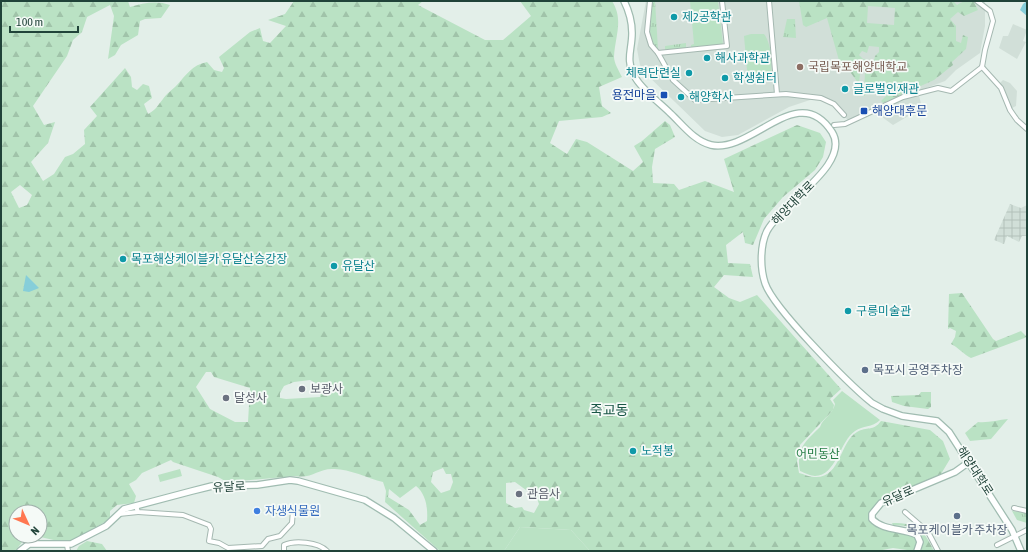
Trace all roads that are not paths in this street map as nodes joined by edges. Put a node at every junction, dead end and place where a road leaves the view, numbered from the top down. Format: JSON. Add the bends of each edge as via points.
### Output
{"nodes":[{"id":1,"x":624,"y":1,"type":"edge"},
{"id":2,"x":650,"y":1,"type":"edge"},
{"id":3,"x":722,"y":1,"type":"edge"},
{"id":4,"x":769,"y":1,"type":"edge"},
{"id":5,"x":977,"y":1,"type":"edge"},
{"id":6,"x":658,"y":53,"type":"junction"},
{"id":7,"x":982,"y":67,"type":"junction"},
{"id":8,"x":777,"y":94,"type":"junction"},
{"id":9,"x":844,"y":115,"type":"dead end"},
{"id":10,"x":834,"y":125,"type":"dead end"},
{"id":11,"x":1027,"y":129,"type":"edge"},
{"id":12,"x":969,"y":462,"type":"junction"},
{"id":13,"x":1014,"y":508,"type":"dead end"},
{"id":14,"x":137,"y":509,"type":"junction"},
{"id":15,"x":277,"y":511,"type":"dead end"},
{"id":16,"x":1027,"y":511,"type":"edge"},
{"id":17,"x":905,"y":512,"type":"dead end"},
{"id":18,"x":1027,"y":530,"type":"edge"},
{"id":19,"x":1014,"y":536,"type":"junction"},
{"id":20,"x":66,"y":545,"type":"junction"},
{"id":21,"x":997,"y":545,"type":"dead end"},
{"id":22,"x":20,"y":551,"type":"edge"},
{"id":23,"x":68,"y":551,"type":"edge"},
{"id":24,"x":284,"y":551,"type":"edge"},
{"id":25,"x":327,"y":551,"type":"edge"},
{"id":26,"x":434,"y":551,"type":"edge"},
{"id":27,"x":917,"y":551,"type":"edge"},
{"id":28,"x":938,"y":551,"type":"edge"},
{"id":29,"x":1021,"y":551,"type":"edge"}],
"edges":[{"from":1,"to":12,"type":"street","name":"해양대학로","via":[[632,32],[628,61],[635,79],[699,140],[717,146],[733,144],[792,114],[813,116],[830,129],[836,147],[832,161],[778,215],[767,231],[762,257],[764,281],[768,290],[797,326],[862,395],[884,410],[902,416],[937,421],[949,432]]},
{"from":2,"to":6,"type":"street","via":[[647,32],[651,44]]},
{"from":3,"to":6,"type":"street","via":[[727,46]]},
{"from":4,"to":8,"type":"street"},
{"from":5,"to":7,"type":"street","via":[[990,10],[993,21]]},
{"from":6,"to":8,"type":"street","via":[[673,80],[695,100]]},
{"from":7,"to":10,"type":"street","via":[[951,91],[938,88],[903,97],[845,124]]},
{"from":7,"to":11,"type":"street","via":[[1001,88],[1010,110]]},
{"from":8,"to":9,"type":"street","via":[[821,98],[834,104]]},
{"from":12,"to":19,"type":"street","name":"해양대학로"},
{"from":12,"to":27,"type":"street","name":"유달로","via":[[955,472],[876,507],[872,519],[879,526],[902,529],[917,535],[920,542]]},
{"from":13,"to":16,"type":"street"},
{"from":14,"to":15,"type":"street","via":[[189,516],[210,527],[209,540],[228,548],[262,546],[268,539],[280,536],[292,523],[293,510]]},
{"from":14,"to":20,"type":"street","name":"유달로","via":[[124,509],[106,526]]},
{"from":14,"to":26,"type":"street","name":"유달로","via":[[212,486],[257,486],[298,481],[365,500],[394,518]]},
{"from":17,"to":28,"type":"street","via":[[928,532]]},
{"from":18,"to":19,"type":"street"},
{"from":19,"to":21,"type":"street"},
{"from":19,"to":29,"type":"street","name":"해양대학로"},
{"from":20,"to":22,"type":"street","name":"유달로","via":[[32,544],[26,545]]},
{"from":20,"to":23,"type":"street"},
{"from":24,"to":25,"type":"street","via":[[284,545],[297,542],[322,546]]}]}
